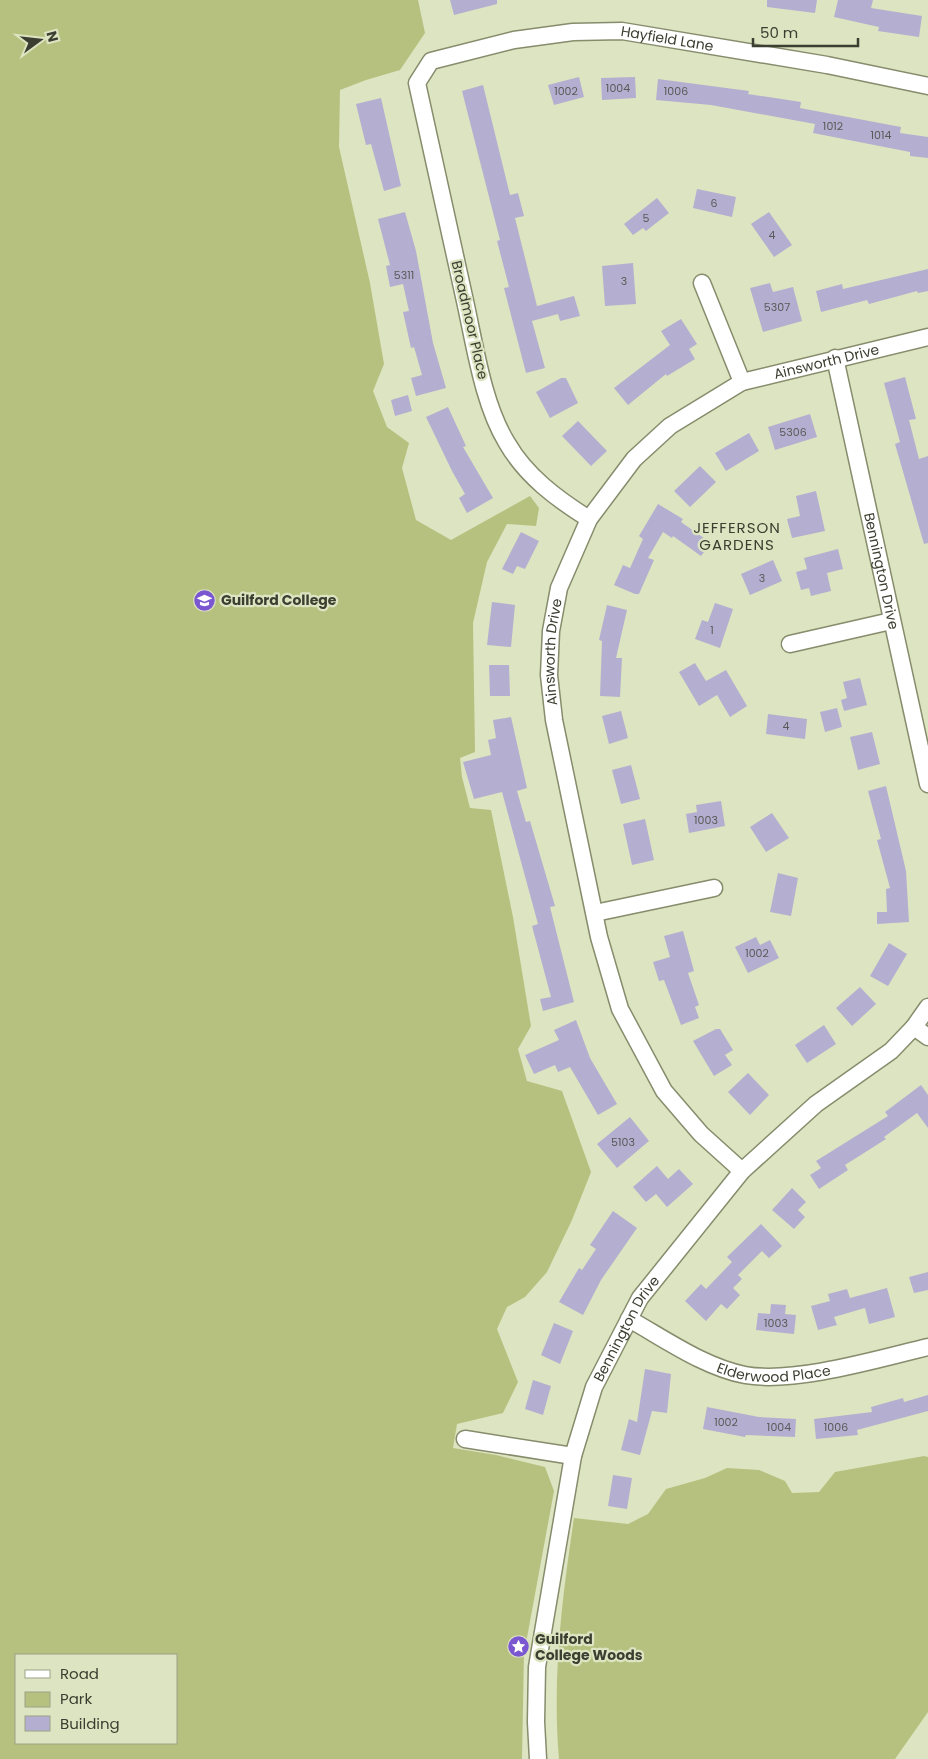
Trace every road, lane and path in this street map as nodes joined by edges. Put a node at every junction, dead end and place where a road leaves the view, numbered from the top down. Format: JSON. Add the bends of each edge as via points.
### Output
{"nodes":[{"id":1,"x":417,"y":83,"type":"joint"},
{"id":2,"x":928,"y":86,"type":"edge"},
{"id":3,"x":702,"y":283,"type":"dead end"},
{"id":4,"x":928,"y":337,"type":"edge"},
{"id":5,"x":835,"y":358,"type":"junction"},
{"id":6,"x":742,"y":382,"type":"junction"},
{"id":7,"x":589,"y":519,"type":"junction"},
{"id":8,"x":891,"y":621,"type":"junction"},
{"id":9,"x":790,"y":644,"type":"dead end"},
{"id":10,"x":928,"y":784,"type":"edge"},
{"id":11,"x":714,"y":888,"type":"dead end"},
{"id":12,"x":595,"y":913,"type":"junction"},
{"id":13,"x":928,"y":1007,"type":"edge"},
{"id":14,"x":914,"y":1027,"type":"junction"},
{"id":15,"x":928,"y":1037,"type":"edge"},
{"id":16,"x":742,"y":1171,"type":"junction"},
{"id":17,"x":629,"y":1319,"type":"junction"},
{"id":18,"x":928,"y":1347,"type":"edge"},
{"id":19,"x":465,"y":1439,"type":"dead end"},
{"id":20,"x":573,"y":1456,"type":"junction"},
{"id":21,"x":538,"y":1759,"type":"edge"}],
"edges":[{"from":1,"to":2,"type":"street","name":"Hayfield Lane","via":[[431,61],[514,40],[573,32],[622,31],[827,65]]},
{"from":1,"to":7,"type":"street","name":"Broadmoor Place","via":[[473,338],[496,420],[506,443],[525,469],[563,503]]},
{"from":3,"to":6,"type":"street"},
{"from":4,"to":5,"type":"street","name":"Ainsworth Drive"},
{"from":5,"to":6,"type":"street","name":"Ainsworth Drive"},
{"from":5,"to":8,"type":"street","name":"Bennington Drive"},
{"from":6,"to":7,"type":"street","name":"Ainsworth Drive","via":[[670,426],[634,459]]},
{"from":7,"to":12,"type":"street","name":"Ainsworth Drive","via":[[560,588],[551,631],[549,675],[554,720]]},
{"from":8,"to":9,"type":"street"},
{"from":8,"to":10,"type":"street","name":"Bennington Drive"},
{"from":11,"to":12,"type":"street"},
{"from":12,"to":16,"type":"street","name":"Ainsworth Drive","via":[[620,1008],[664,1090],[701,1134]]},
{"from":13,"to":14,"type":"street","name":"Bennington Drive"},
{"from":14,"to":15,"type":"street"},
{"from":14,"to":16,"type":"street","name":"Bennington Drive","via":[[891,1051],[816,1104]]},
{"from":16,"to":17,"type":"street","name":"Bennington Drive","via":[[640,1298]]},
{"from":17,"to":18,"type":"street","name":"Elderwood Place","via":[[719,1367],[746,1375],[788,1375],[826,1370]]},
{"from":17,"to":20,"type":"street","name":"Bennington Drive","via":[[594,1387]]},
{"from":19,"to":20,"type":"street"},
{"from":20,"to":21,"type":"street","name":"Bennington Drive","via":[[537,1667]]}]}
